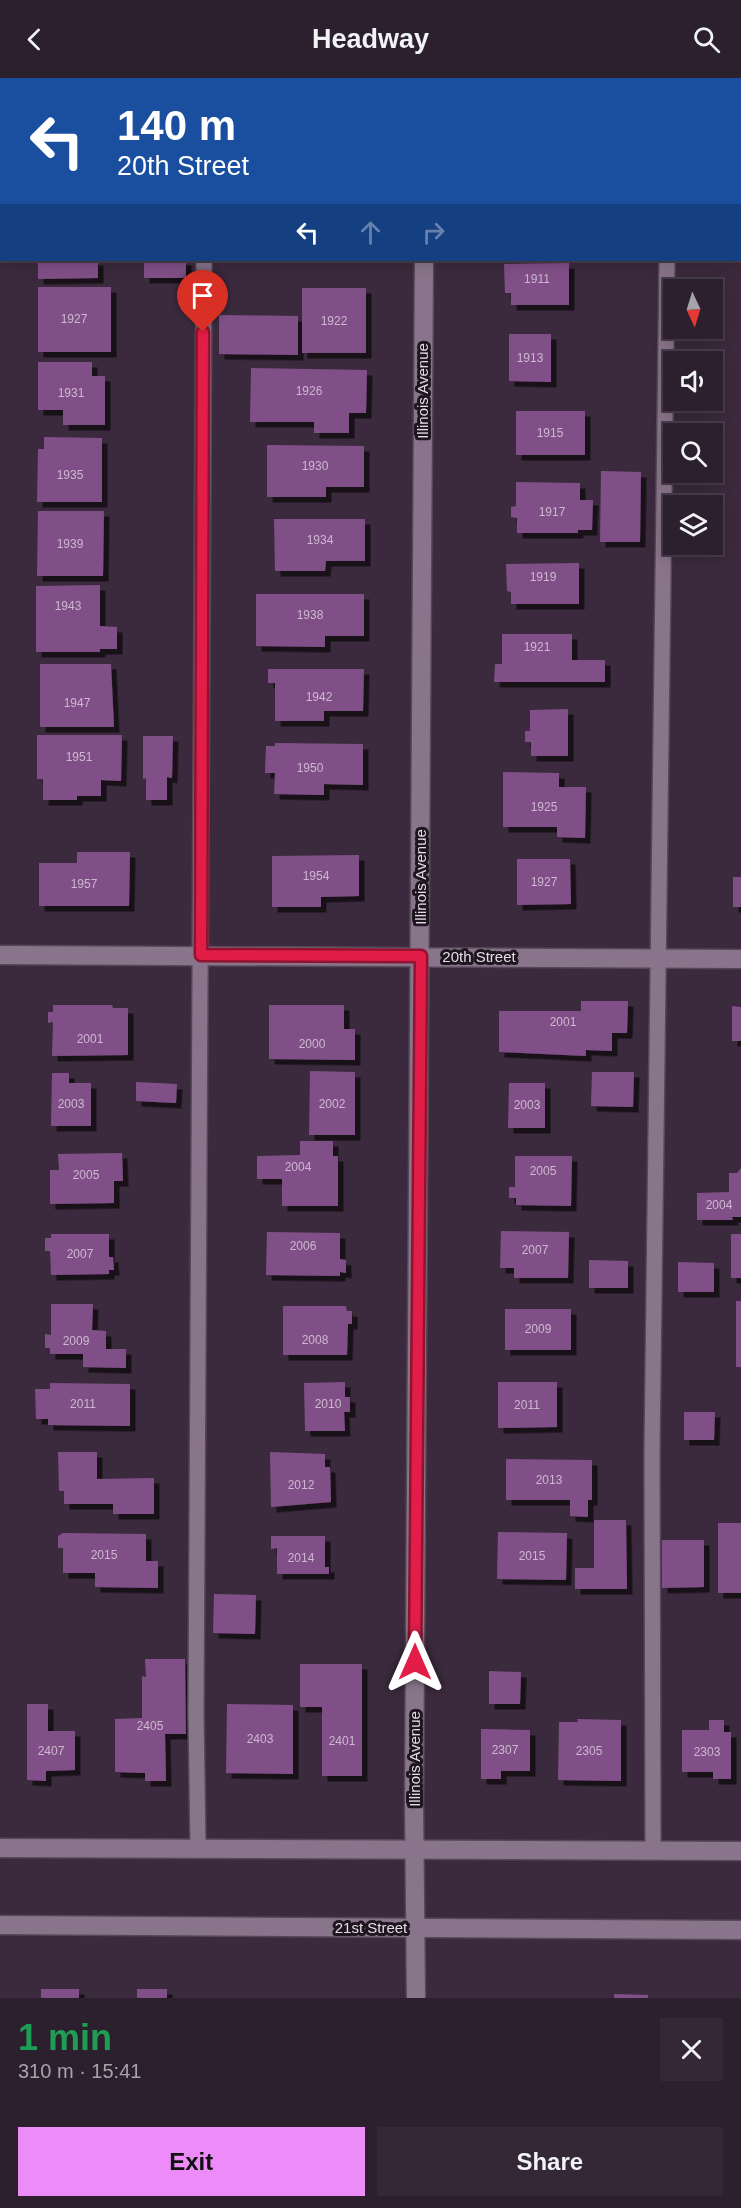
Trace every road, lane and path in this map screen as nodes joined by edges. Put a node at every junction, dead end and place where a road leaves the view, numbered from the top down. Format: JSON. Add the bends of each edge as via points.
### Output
{"nodes":[{"id":1,"x":204,"y":261,"type":"edge"},
{"id":2,"x":424,"y":261,"type":"edge"},
{"id":3,"x":667,"y":261,"type":"edge"},
{"id":4,"x":0,"y":955,"type":"edge"},
{"id":5,"x":201,"y":955,"type":"junction"},
{"id":6,"x":421,"y":956,"type":"junction"},
{"id":7,"x":657,"y":958,"type":"junction"},
{"id":8,"x":741,"y":959,"type":"edge"},
{"id":9,"x":0,"y":1848,"type":"edge"},
{"id":10,"x":198,"y":1848,"type":"junction"},
{"id":11,"x":414,"y":1849,"type":"junction"},
{"id":12,"x":653,"y":1850,"type":"junction"},
{"id":13,"x":741,"y":1851,"type":"edge"},
{"id":14,"x":0,"y":1926,"type":"edge"},
{"id":15,"x":416,"y":1928,"type":"junction"},
{"id":16,"x":741,"y":1930,"type":"edge"},
{"id":17,"x":416,"y":1998,"type":"edge"}],
"edges":[{"from":1,"to":5,"type":"lane"},
{"from":2,"to":6,"type":"street","name":"Illinois Avenue"},
{"from":3,"to":7,"type":"lane"},
{"from":4,"to":5,"type":"street","name":"20th Street"},
{"from":5,"to":6,"type":"street","name":"20th Street"},
{"from":5,"to":10,"type":"lane"},
{"from":6,"to":7,"type":"street","name":"20th Street"},
{"from":6,"to":11,"type":"street","name":"Illinois Avenue"},
{"from":7,"to":8,"type":"street","name":"20th Street"},
{"from":7,"to":12,"type":"lane"},
{"from":9,"to":10,"type":"street"},
{"from":10,"to":11,"type":"street"},
{"from":11,"to":12,"type":"street"},
{"from":11,"to":15,"type":"street","name":"Illinois Avenue"},
{"from":12,"to":13,"type":"street"},
{"from":14,"to":15,"type":"street","name":"21st Street"},
{"from":15,"to":16,"type":"street","name":"21st Street"},
{"from":15,"to":17,"type":"street","name":"Illinois Avenue"}]}
